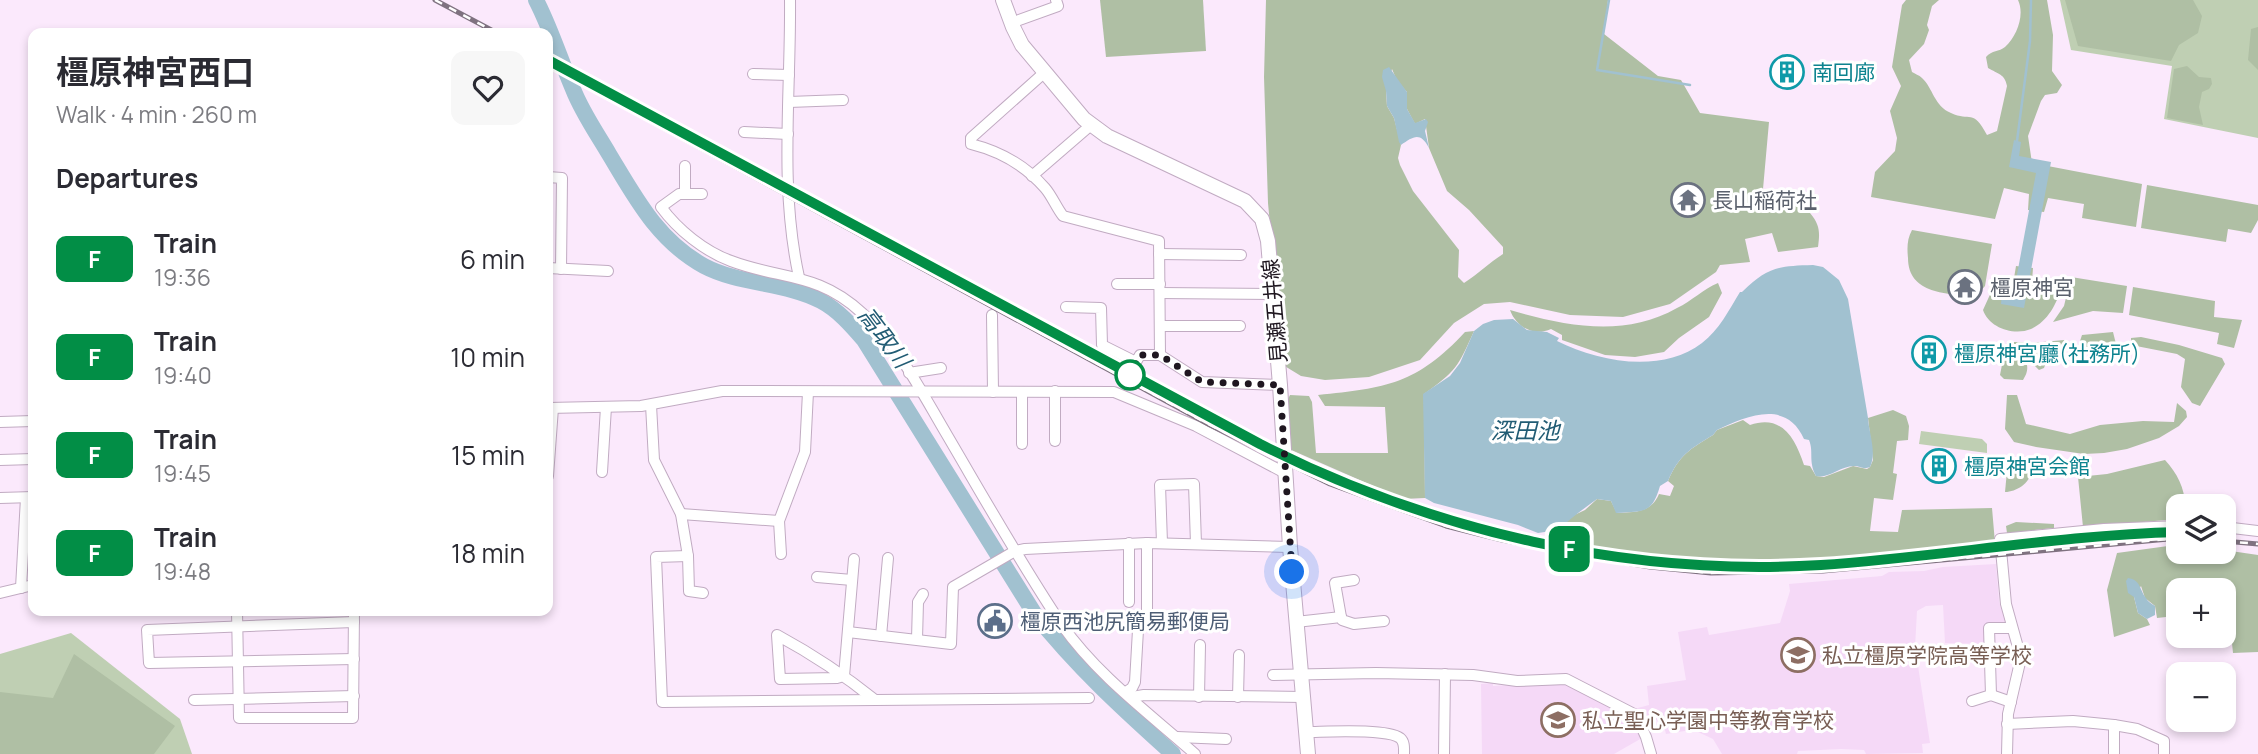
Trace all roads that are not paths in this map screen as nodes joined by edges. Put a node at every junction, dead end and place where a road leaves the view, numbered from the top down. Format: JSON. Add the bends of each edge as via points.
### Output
{"nodes":[{"id":1,"x":790,"y":0,"type":"edge"},
{"id":2,"x":1003,"y":0,"type":"edge"},
{"id":3,"x":1056,"y":0,"type":"edge"},
{"id":4,"x":1011,"y":23,"type":"junction"},
{"id":5,"x":1045,"y":72,"type":"junction"},
{"id":6,"x":754,"y":74,"type":"dead end"},
{"id":7,"x":789,"y":75,"type":"junction"},
{"id":8,"x":843,"y":100,"type":"dead end"},
{"id":9,"x":789,"y":102,"type":"junction"},
{"id":10,"x":1091,"y":125,"type":"junction"},
{"id":11,"x":744,"y":132,"type":"dead end"},
{"id":12,"x":789,"y":134,"type":"junction"},
{"id":13,"x":685,"y":166,"type":"dead end"},
{"id":14,"x":1032,"y":176,"type":"junction"},
{"id":15,"x":553,"y":177,"type":"edge"},
{"id":16,"x":685,"y":194,"type":"junction"},
{"id":17,"x":702,"y":194,"type":"dead end"},
{"id":18,"x":1159,"y":254,"type":"junction"},
{"id":19,"x":1241,"y":255,"type":"dead end"},
{"id":20,"x":553,"y":268,"type":"edge"},
{"id":21,"x":561,"y":269,"type":"junction"},
{"id":22,"x":608,"y":271,"type":"dead end"},
{"id":23,"x":799,"y":277,"type":"junction"},
{"id":24,"x":1117,"y":284,"type":"dead end"},
{"id":25,"x":1160,"y":289,"type":"junction"},
{"id":26,"x":1273,"y":294,"type":"junction"},
{"id":27,"x":1066,"y":307,"type":"dead end"},
{"id":28,"x":992,"y":314,"type":"dead end"},
{"id":29,"x":1160,"y":326,"type":"junction"},
{"id":30,"x":1240,"y":327,"type":"dead end"},
{"id":31,"x":1160,"y":355,"type":"junction"},
{"id":32,"x":941,"y":368,"type":"dead end"},
{"id":33,"x":909,"y":373,"type":"junction"},
{"id":34,"x":1280,"y":385,"type":"junction"},
{"id":35,"x":1055,"y":391,"type":"junction"},
{"id":36,"x":808,"y":392,"type":"junction"},
{"id":37,"x":993,"y":392,"type":"junction"},
{"id":38,"x":1022,"y":392,"type":"junction"},
{"id":39,"x":917,"y":393,"type":"junction"},
{"id":40,"x":651,"y":405,"type":"junction"},
{"id":41,"x":606,"y":407,"type":"junction"},
{"id":42,"x":553,"y":408,"type":"edge"},
{"id":43,"x":28,"y":421,"type":"edge"},
{"id":44,"x":0,"y":422,"type":"edge"},
{"id":45,"x":1055,"y":441,"type":"dead end"},
{"id":46,"x":1022,"y":444,"type":"dead end"},
{"id":47,"x":28,"y":459,"type":"edge"},
{"id":48,"x":0,"y":460,"type":"edge"},
{"id":49,"x":602,"y":472,"type":"dead end"},
{"id":50,"x":1285,"y":473,"type":"junction"},
{"id":51,"x":0,"y":498,"type":"edge"},
{"id":52,"x":28,"y":498,"type":"edge"},
{"id":53,"x":681,"y":514,"type":"junction"},
{"id":54,"x":779,"y":521,"type":"junction"},
{"id":55,"x":2166,"y":527,"type":"edge"},
{"id":56,"x":2236,"y":528,"type":"edge"},
{"id":57,"x":2258,"y":531,"type":"edge"},
{"id":58,"x":28,"y":532,"type":"edge"},
{"id":59,"x":1129,"y":543,"type":"junction"},
{"id":60,"x":1147,"y":543,"type":"junction"},
{"id":61,"x":1162,"y":543,"type":"junction"},
{"id":62,"x":1196,"y":544,"type":"junction"},
{"id":63,"x":1290,"y":547,"type":"junction"},
{"id":64,"x":1013,"y":552,"type":"junction"},
{"id":65,"x":781,"y":554,"type":"dead end"},
{"id":66,"x":688,"y":556,"type":"junction"},
{"id":67,"x":888,"y":558,"type":"dead end"},
{"id":68,"x":854,"y":559,"type":"dead end"},
{"id":69,"x":817,"y":577,"type":"dead end"},
{"id":70,"x":852,"y":580,"type":"junction"},
{"id":71,"x":1354,"y":580,"type":"dead end"},
{"id":72,"x":28,"y":586,"type":"edge"},
{"id":73,"x":21,"y":588,"type":"junction"},
{"id":74,"x":0,"y":593,"type":"edge"},
{"id":75,"x":703,"y":593,"type":"dead end"},
{"id":76,"x":923,"y":594,"type":"dead end"},
{"id":77,"x":1129,"y":602,"type":"dead end"},
{"id":78,"x":237,"y":616,"type":"edge"},
{"id":79,"x":354,"y":616,"type":"edge"},
{"id":80,"x":1341,"y":617,"type":"junction"},
{"id":81,"x":1384,"y":621,"type":"dead end"},
{"id":82,"x":1296,"y":622,"type":"junction"},
{"id":83,"x":1147,"y":623,"type":"junction"},
{"id":84,"x":1192,"y":623,"type":"dead end"},
{"id":85,"x":238,"y":626,"type":"junction"},
{"id":86,"x":2012,"y":628,"type":"junction"},
{"id":87,"x":848,"y":632,"type":"junction"},
{"id":88,"x":881,"y":636,"type":"junction"},
{"id":89,"x":917,"y":639,"type":"junction"},
{"id":90,"x":1200,"y":645,"type":"dead end"},
{"id":91,"x":1239,"y":655,"type":"dead end"},
{"id":92,"x":354,"y":659,"type":"junction"},
{"id":93,"x":239,"y":661,"type":"junction"},
{"id":94,"x":1300,"y":674,"type":"junction"},
{"id":95,"x":1445,"y":674,"type":"junction"},
{"id":96,"x":1273,"y":675,"type":"dead end"},
{"id":97,"x":844,"y":676,"type":"junction"},
{"id":98,"x":1129,"y":695,"type":"junction"},
{"id":99,"x":1991,"y":695,"type":"junction"},
{"id":100,"x":354,"y":696,"type":"junction"},
{"id":101,"x":1199,"y":697,"type":"junction"},
{"id":102,"x":1238,"y":697,"type":"junction"},
{"id":103,"x":1302,"y":697,"type":"junction"},
{"id":104,"x":239,"y":698,"type":"junction"},
{"id":105,"x":1089,"y":698,"type":"dead end"},
{"id":106,"x":194,"y":700,"type":"dead end"},
{"id":107,"x":875,"y":700,"type":"junction"},
{"id":108,"x":1972,"y":701,"type":"dead end"},
{"id":109,"x":2011,"y":702,"type":"junction"},
{"id":110,"x":2007,"y":724,"type":"junction"},
{"id":111,"x":2114,"y":725,"type":"junction"},
{"id":112,"x":1306,"y":732,"type":"junction"},
{"id":113,"x":1177,"y":737,"type":"junction"},
{"id":114,"x":1226,"y":738,"type":"dead end"},
{"id":115,"x":1195,"y":754,"type":"edge"},
{"id":116,"x":1308,"y":754,"type":"edge"},
{"id":117,"x":1404,"y":754,"type":"edge"},
{"id":118,"x":1444,"y":754,"type":"edge"},
{"id":119,"x":1651,"y":754,"type":"edge"},
{"id":120,"x":2007,"y":754,"type":"edge"},
{"id":121,"x":2114,"y":754,"type":"edge"},
{"id":122,"x":2164,"y":754,"type":"edge"}],
"edges":[{"from":1,"to":7,"type":"street"},
{"from":2,"to":4,"type":"main road","name":"見瀬五井線"},
{"from":3,"to":4,"type":"street","via":[[1058,6]]},
{"from":4,"to":5,"type":"main road","name":"見瀬五井線","via":[[1022,45]]},
{"from":5,"to":10,"type":"main road","name":"見瀬五井線"},
{"from":5,"to":14,"type":"street","via":[[971,138],[971,144],[1001,153]]},
{"from":6,"to":7,"type":"street"},
{"from":7,"to":9,"type":"street"},
{"from":8,"to":9,"type":"street"},
{"from":9,"to":12,"type":"street"},
{"from":10,"to":14,"type":"street"},
{"from":10,"to":26,"type":"main road","name":"見瀬五井線","via":[[1237,196],[1254,209],[1266,229]]},
{"from":11,"to":12,"type":"street"},
{"from":12,"to":23,"type":"street","via":[[791,234]]},
{"from":13,"to":16,"type":"street"},
{"from":14,"to":18,"type":"street","via":[[1063,216],[1159,241]]},
{"from":15,"to":21,"type":"street","via":[[562,178]]},
{"from":16,"to":17,"type":"street"},
{"from":16,"to":23,"type":"street","via":[[661,207],[695,240],[732,261]]},
{"from":18,"to":19,"type":"street"},
{"from":18,"to":25,"type":"street"},
{"from":20,"to":21,"type":"street"},
{"from":21,"to":22,"type":"street"},
{"from":23,"to":33,"type":"street","via":[[841,296],[861,312]]},
{"from":24,"to":25,"type":"street"},
{"from":25,"to":26,"type":"street"},
{"from":25,"to":29,"type":"street"},
{"from":26,"to":34,"type":"main road","name":"見瀬五井線"},
{"from":27,"to":31,"type":"street","via":[[1101,308],[1102,345],[1136,362],[1140,355]]},
{"from":28,"to":37,"type":"street"},
{"from":29,"to":30,"type":"street"},
{"from":29,"to":31,"type":"street"},
{"from":31,"to":34,"type":"street","via":[[1202,382]]},
{"from":32,"to":33,"type":"street"},
{"from":33,"to":39,"type":"street"},
{"from":34,"to":50,"type":"main road","name":"見瀬五井線"},
{"from":35,"to":38,"type":"street"},
{"from":35,"to":45,"type":"street"},
{"from":35,"to":50,"type":"street","via":[[1124,394]]},
{"from":36,"to":39,"type":"street"},
{"from":36,"to":40,"type":"street","via":[[712,391]]},
{"from":36,"to":54,"type":"street","via":[[805,452]]},
{"from":37,"to":38,"type":"street"},
{"from":37,"to":39,"type":"street"},
{"from":38,"to":46,"type":"street"},
{"from":39,"to":64,"type":"street"},
{"from":40,"to":41,"type":"street"},
{"from":40,"to":53,"type":"street","via":[[654,460]]},
{"from":41,"to":42,"type":"street"},
{"from":41,"to":49,"type":"street"},
{"from":43,"to":44,"type":"street"},
{"from":47,"to":48,"type":"street"},
{"from":50,"to":63,"type":"main road","name":"見瀬五井線"},
{"from":51,"to":52,"type":"street"},
{"from":53,"to":54,"type":"street"},
{"from":53,"to":66,"type":"street"},
{"from":54,"to":65,"type":"street"},
{"from":55,"to":86,"type":"street","via":[[2000,539]]},
{"from":56,"to":57,"type":"street"},
{"from":58,"to":73,"type":"street"},
{"from":59,"to":60,"type":"street"},
{"from":59,"to":64,"type":"street"},
{"from":59,"to":77,"type":"street"},
{"from":60,"to":61,"type":"street"},
{"from":60,"to":83,"type":"street"},
{"from":61,"to":62,"type":"street"},
{"from":61,"to":62,"type":"street","via":[[1160,485],[1194,484]]},
{"from":62,"to":63,"type":"street"},
{"from":63,"to":82,"type":"main road","name":"見瀬五井線"},
{"from":64,"to":89,"type":"street","via":[[953,587],[951,644]]},
{"from":64,"to":98,"type":"street","via":[[1070,634]]},
{"from":66,"to":75,"type":"street","via":[[689,591]]},
{"from":66,"to":107,"type":"street","via":[[656,557],[662,702]]},
{"from":67,"to":88,"type":"street"},
{"from":68,"to":70,"type":"street"},
{"from":69,"to":70,"type":"street"},
{"from":70,"to":87,"type":"street"},
{"from":71,"to":80,"type":"street","via":[[1335,583]]},
{"from":72,"to":73,"type":"street"},
{"from":73,"to":74,"type":"street"},
{"from":76,"to":89,"type":"street","via":[[918,602]]},
{"from":78,"to":85,"type":"street"},
{"from":79,"to":85,"type":"street"},
{"from":79,"to":92,"type":"street"},
{"from":80,"to":81,"type":"street","via":[[1354,624]]},
{"from":80,"to":82,"type":"street"},
{"from":82,"to":94,"type":"main road","name":"見瀬五井線"},
{"from":83,"to":84,"type":"street"},
{"from":83,"to":98,"type":"street","via":[[1138,630],[1135,682]]},
{"from":85,"to":93,"type":"street"},
{"from":85,"to":93,"type":"street","via":[[147,630],[149,663]]},
{"from":86,"to":99,"type":"street","via":[[1989,628]]},
{"from":86,"to":109,"type":"street","via":[[2021,658]]},
{"from":87,"to":88,"type":"street"},
{"from":87,"to":97,"type":"street"},
{"from":88,"to":89,"type":"street"},
{"from":90,"to":101,"type":"street"},
{"from":91,"to":102,"type":"street"},
{"from":92,"to":93,"type":"street"},
{"from":92,"to":100,"type":"street"},
{"from":93,"to":104,"type":"street"},
{"from":94,"to":95,"type":"street"},
{"from":94,"to":96,"type":"street"},
{"from":94,"to":103,"type":"main road","name":"見瀬五井線"},
{"from":95,"to":118,"type":"street"},
{"from":95,"to":119,"type":"street","via":[[1517,681],[1566,679],[1636,715]]},
{"from":97,"to":97,"type":"street","via":[[780,679],[777,635]]},
{"from":97,"to":107,"type":"street"},
{"from":98,"to":101,"type":"street"},
{"from":98,"to":113,"type":"street"},
{"from":99,"to":108,"type":"street"},
{"from":99,"to":109,"type":"street"},
{"from":100,"to":104,"type":"street"},
{"from":100,"to":104,"type":"street","via":[[353,718],[239,718]]},
{"from":101,"to":102,"type":"street"},
{"from":102,"to":103,"type":"street"},
{"from":103,"to":112,"type":"main road","name":"見瀬五井線"},
{"from":104,"to":106,"type":"street"},
{"from":105,"to":107,"type":"street"},
{"from":109,"to":110,"type":"street"},
{"from":110,"to":111,"type":"street","via":[[2073,721]]},
{"from":110,"to":120,"type":"street"},
{"from":111,"to":121,"type":"street"},
{"from":111,"to":122,"type":"street","via":[[2164,741]]},
{"from":112,"to":116,"type":"main road","name":"見瀬五井線"},
{"from":112,"to":117,"type":"street","via":[[1381,733],[1401,738]]},
{"from":113,"to":114,"type":"street"},
{"from":113,"to":115,"type":"street"}]}
